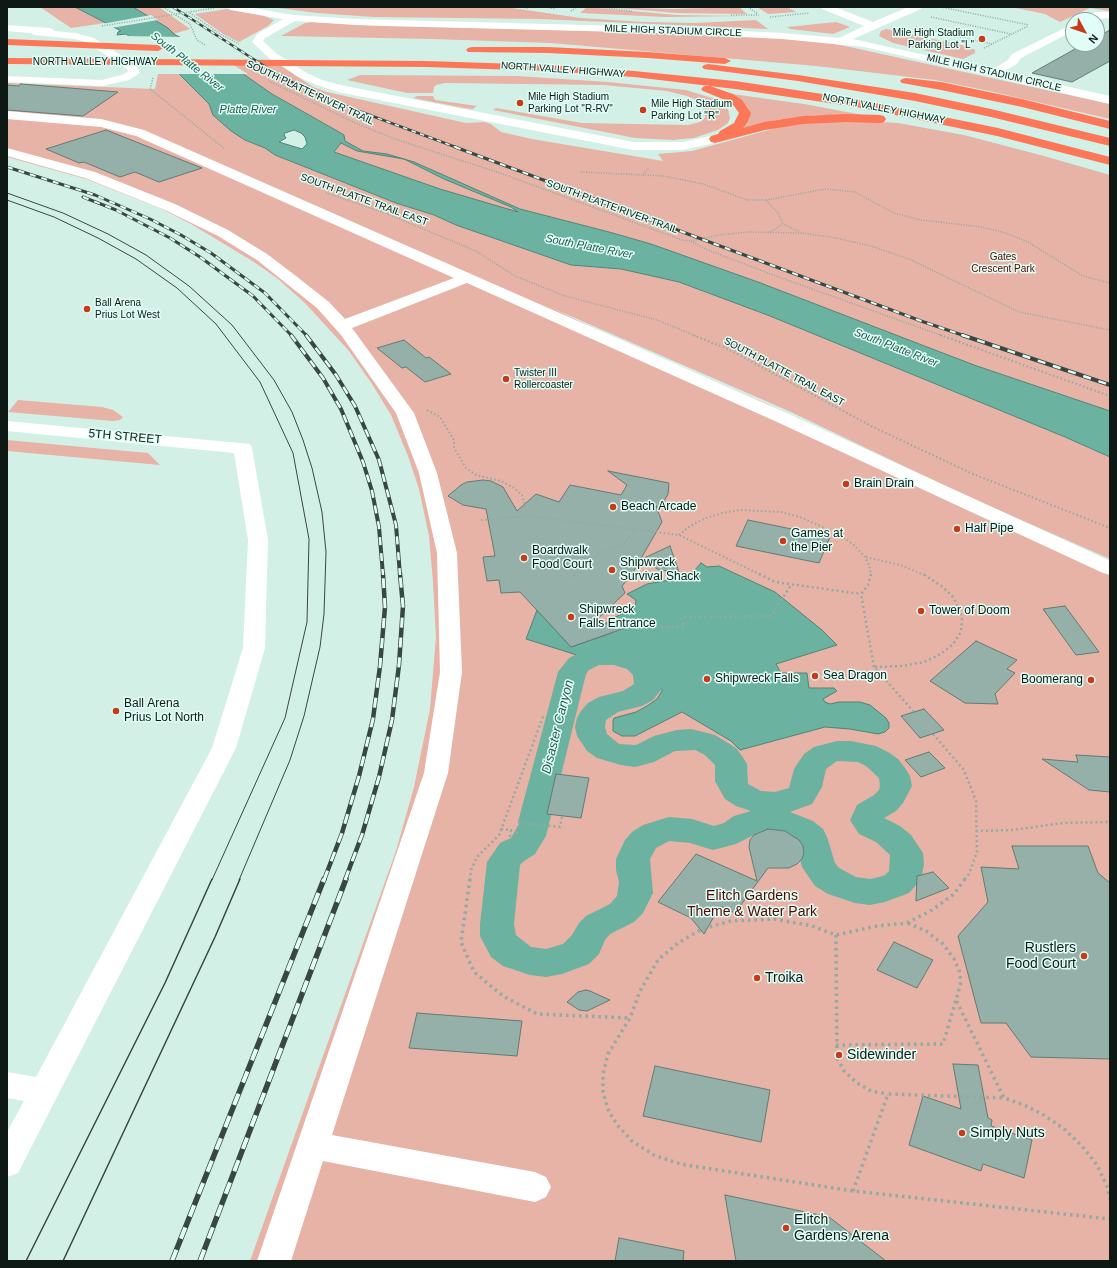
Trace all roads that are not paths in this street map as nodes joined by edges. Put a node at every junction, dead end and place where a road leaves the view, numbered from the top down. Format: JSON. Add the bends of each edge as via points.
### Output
{"nodes":[{"id":1,"x":231,"y":7,"type":"edge"},
{"id":2,"x":826,"y":7,"type":"edge"},
{"id":3,"x":917,"y":7,"type":"edge"},
{"id":4,"x":293,"y":18,"type":"junction"},
{"id":5,"x":873,"y":26,"type":"junction"},
{"id":6,"x":7,"y":28,"type":"edge"},
{"id":7,"x":1065,"y":31,"type":"edge"},
{"id":8,"x":840,"y":41,"type":"junction"},
{"id":9,"x":7,"y":42,"type":"edge"},
{"id":10,"x":65,"y":46,"type":"junction"},
{"id":11,"x":7,"y":47,"type":"edge"},
{"id":12,"x":171,"y":48,"type":"dead end"},
{"id":13,"x":250,"y":48,"type":"dead end"},
{"id":14,"x":281,"y":48,"type":"dead end"},
{"id":15,"x":7,"y":61,"type":"edge"},
{"id":16,"x":88,"y":64,"type":"junction"},
{"id":17,"x":504,"y":66,"type":"junction"},
{"id":18,"x":7,"y":69,"type":"edge"},
{"id":19,"x":816,"y":70,"type":"dead end"},
{"id":20,"x":994,"y":74,"type":"junction"},
{"id":21,"x":7,"y":79,"type":"edge"},
{"id":22,"x":894,"y":79,"type":"dead end"},
{"id":23,"x":1103,"y":86,"type":"dead end"},
{"id":24,"x":1088,"y":95,"type":"junction"},
{"id":25,"x":1110,"y":100,"type":"edge"},
{"id":26,"x":7,"y":115,"type":"edge"},
{"id":27,"x":1110,"y":125,"type":"edge"},
{"id":28,"x":715,"y":139,"type":"junction"},
{"id":29,"x":1110,"y":142,"type":"edge"},
{"id":30,"x":7,"y":152,"type":"edge"},
{"id":31,"x":1110,"y":161,"type":"edge"},
{"id":32,"x":1110,"y":164,"type":"edge"},
{"id":33,"x":467,"y":278,"type":"junction"},
{"id":34,"x":342,"y":326,"type":"junction"},
{"id":35,"x":7,"y":426,"type":"edge"},
{"id":36,"x":1110,"y":569,"type":"edge"},
{"id":37,"x":7,"y":1085,"type":"edge"},
{"id":38,"x":45,"y":1091,"type":"junction"},
{"id":39,"x":312,"y":1145,"type":"junction"},
{"id":40,"x":7,"y":1163,"type":"edge"},
{"id":41,"x":535,"y":1187,"type":"dead end"},
{"id":42,"x":274,"y":1261,"type":"edge"}],
"edges":[{"from":1,"to":4,"type":"street","name":"MILE HIGH STADIUM CIRCLE"},
{"from":2,"to":5,"type":"street"},
{"from":3,"to":5,"type":"street"},
{"from":4,"to":8,"type":"street","name":"MILE HIGH STADIUM CIRCLE","via":[[668,31]]},
{"from":4,"to":28,"type":"street","via":[[260,36],[257,42],[273,56],[303,74],[338,88],[633,146],[683,146]]},
{"from":5,"to":8,"type":"street"},
{"from":6,"to":21,"type":"street","via":[[90,40],[132,68],[134,73],[125,78],[102,82]]},
{"from":7,"to":20,"type":"street","via":[[1016,56],[1013,62]]},
{"from":8,"to":20,"type":"street","name":"MILE HIGH STADIUM CIRCLE","via":[[864,44]]},
{"from":9,"to":10,"type":"highway"},
{"from":10,"to":11,"type":"highway","name":"NORTH VALLEY HIGHWAY"},
{"from":10,"to":12,"type":"highway","name":"NORTH VALLEY HIGHWAY"},
{"from":13,"to":14,"type":"highway"},
{"from":15,"to":16,"type":"highway","name":"NORTH VALLEY HIGHWAY"},
{"from":16,"to":17,"type":"highway","name":"NORTH VALLEY HIGHWAY","via":[[338,63]]},
{"from":16,"to":18,"type":"highway"},
{"from":17,"to":28,"type":"highway","via":[[656,80],[716,92],[738,103],[745,113],[738,126]]},
{"from":17,"to":31,"type":"highway","name":"NORTH VALLEY HIGHWAY","via":[[642,75],[822,98],[998,132]]},
{"from":19,"to":29,"type":"highway","name":"NORTH VALLEY HIGHWAY","via":[[648,55],[548,50],[463,50],[634,60],[798,78],[955,105]]},
{"from":20,"to":24,"type":"street","name":"MILE HIGH STADIUM CIRCLE"},
{"from":22,"to":27,"type":"highway","via":[[963,91]]},
{"from":23,"to":24,"type":"street"},
{"from":24,"to":25,"type":"street","name":"MILE HIGH STADIUM CIRCLE"},
{"from":26,"to":33,"type":"street","via":[[101,123],[140,133]]},
{"from":28,"to":32,"type":"highway","via":[[764,126],[803,120],[878,118],[963,131]]},
{"from":30,"to":34,"type":"street","via":[[90,175],[143,195],[223,233],[291,279],[323,305]]},
{"from":33,"to":34,"type":"street"},
{"from":33,"to":36,"type":"street","via":[[783,418]]},
{"from":34,"to":39,"type":"street","via":[[405,413],[428,473],[447,553],[451,672],[436,773]]},
{"from":35,"to":38,"type":"street","name":"5TH STREET","via":[[243,448],[258,540],[254,648],[224,748]]},
{"from":37,"to":38,"type":"street"},
{"from":38,"to":40,"type":"street"},
{"from":39,"to":41,"type":"street"},
{"from":39,"to":42,"type":"street"}]}
